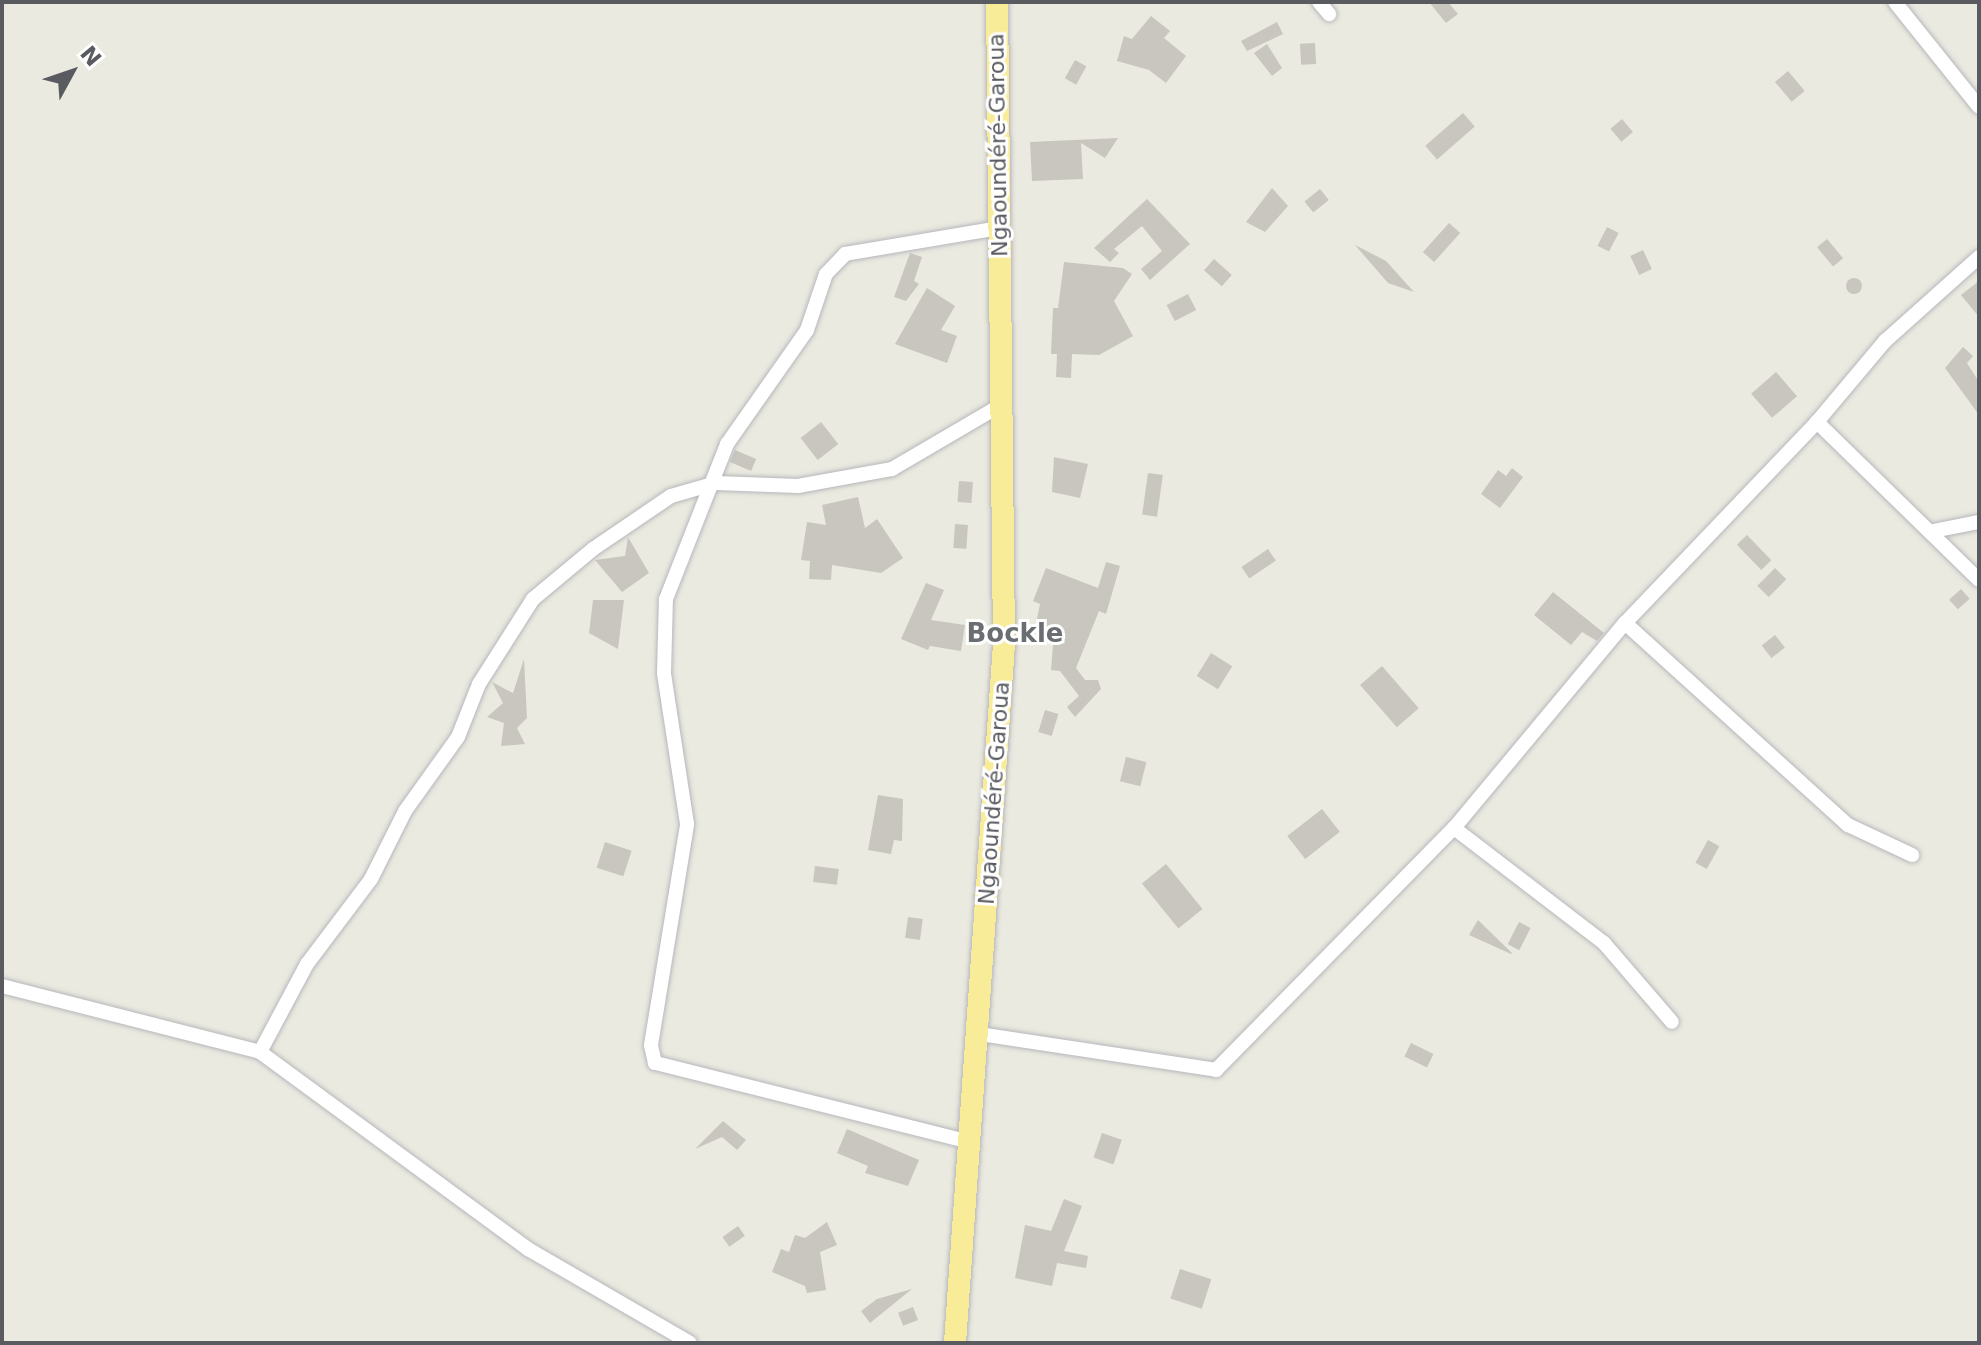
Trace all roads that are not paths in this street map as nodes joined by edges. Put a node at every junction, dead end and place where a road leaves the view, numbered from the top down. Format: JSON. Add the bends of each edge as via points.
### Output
{"nodes":[{"id":1,"x":997,"y":2,"type":"edge"},
{"id":2,"x":1319,"y":2,"type":"edge"},
{"id":3,"x":1895,"y":2,"type":"edge"},
{"id":4,"x":1329,"y":14,"type":"dead end"},
{"id":5,"x":1979,"y":107,"type":"edge"},
{"id":6,"x":999,"y":228,"type":"junction"},
{"id":7,"x":1979,"y":257,"type":"edge"},
{"id":8,"x":1001,"y":405,"type":"junction"},
{"id":9,"x":1817,"y":422,"type":"junction"},
{"id":10,"x":716,"y":483,"type":"junction"},
{"id":11,"x":1979,"y":522,"type":"edge"},
{"id":12,"x":1933,"y":531,"type":"junction"},
{"id":13,"x":1979,"y":580,"type":"edge"},
{"id":14,"x":1625,"y":623,"type":"junction"},
{"id":15,"x":1454,"y":828,"type":"junction"},
{"id":16,"x":1912,"y":855,"type":"dead end"},
{"id":17,"x":2,"y":986,"type":"edge"},
{"id":18,"x":1672,"y":1022,"type":"dead end"},
{"id":19,"x":979,"y":1034,"type":"junction"},
{"id":20,"x":260,"y":1052,"type":"junction"},
{"id":21,"x":966,"y":1141,"type":"junction"},
{"id":22,"x":690,"y":1343,"type":"edge"},
{"id":23,"x":955,"y":1343,"type":"edge"}],
"edges":[{"from":1,"to":6,"type":"highway","name":"Ngaoundéré-Garoua"},
{"from":2,"to":4,"type":"street"},
{"from":3,"to":5,"type":"street"},
{"from":6,"to":8,"type":"highway","name":"Ngaoundéré-Garoua"},
{"from":6,"to":10,"type":"street","via":[[845,254],[826,274],[807,330],[727,444]]},
{"from":7,"to":9,"type":"street","via":[[1885,341]]},
{"from":8,"to":10,"type":"street","via":[[892,469],[798,486]]},
{"from":8,"to":19,"type":"highway","name":"Ngaoundéré-Garoua","via":[[1004,644]]},
{"from":9,"to":12,"type":"street"},
{"from":9,"to":14,"type":"street"},
{"from":10,"to":20,"type":"street","via":[[671,496],[593,549],[533,599],[479,684],[458,737],[405,811],[371,879],[307,964]]},
{"from":10,"to":21,"type":"street","via":[[666,599],[664,673],[687,824],[651,1045],[655,1063]]},
{"from":11,"to":12,"type":"street"},
{"from":12,"to":13,"type":"street"},
{"from":14,"to":15,"type":"street"},
{"from":14,"to":16,"type":"street","via":[[1848,825]]},
{"from":15,"to":18,"type":"street","via":[[1604,943]]},
{"from":15,"to":19,"type":"street","via":[[1216,1070]]},
{"from":17,"to":20,"type":"street"},
{"from":19,"to":21,"type":"highway","name":"Ngaoundéré-Garoua"},
{"from":20,"to":22,"type":"street","via":[[528,1249]]},
{"from":21,"to":23,"type":"highway","name":"Ngaoundéré-Garoua"}]}
